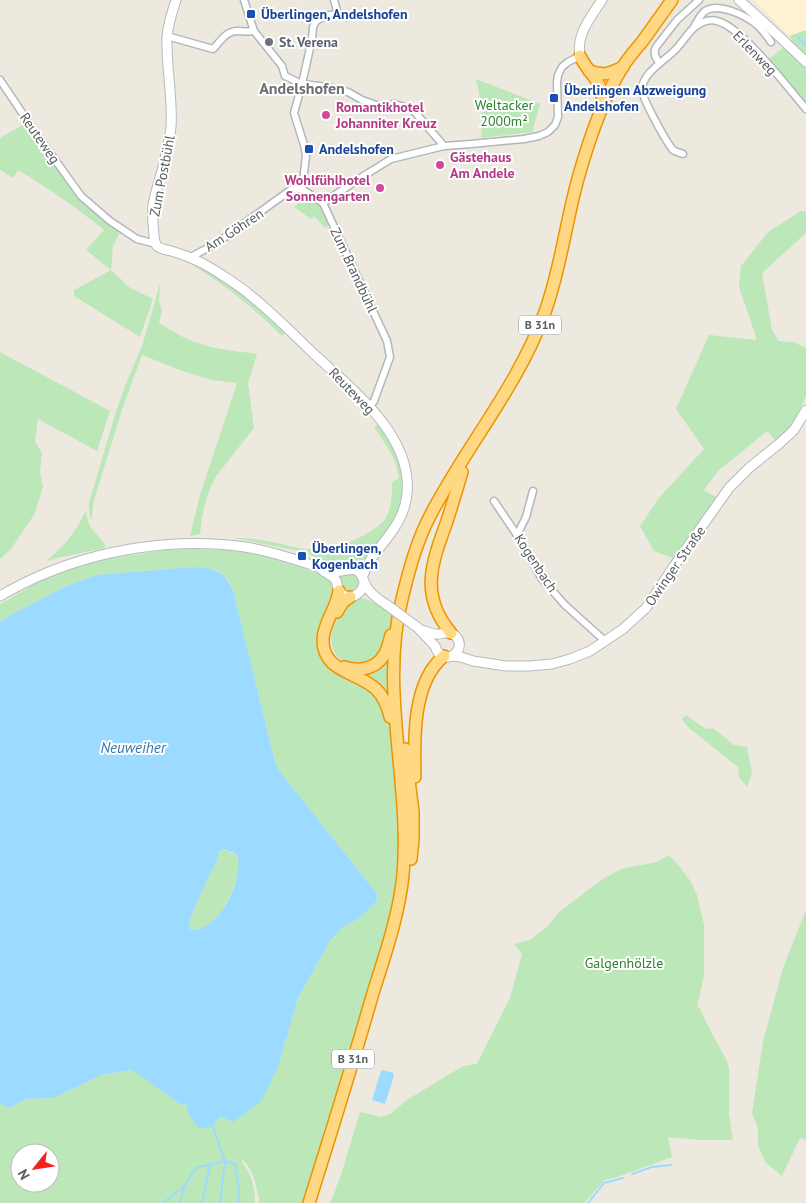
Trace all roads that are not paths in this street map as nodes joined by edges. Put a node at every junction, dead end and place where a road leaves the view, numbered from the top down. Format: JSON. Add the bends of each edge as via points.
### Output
{"nodes":[{"id":1,"x":176,"y":0,"type":"edge"},
{"id":2,"x":244,"y":0,"type":"edge"},
{"id":3,"x":334,"y":0,"type":"edge"},
{"id":4,"x":602,"y":0,"type":"edge"},
{"id":5,"x":672,"y":0,"type":"edge"},
{"id":6,"x":698,"y":0,"type":"edge"},
{"id":7,"x":735,"y":0,"type":"edge"},
{"id":8,"x":739,"y":0,"type":"edge"},
{"id":9,"x":749,"y":9,"type":"junction"},
{"id":10,"x":694,"y":27,"type":"junction"},
{"id":11,"x":254,"y":31,"type":"junction"},
{"id":12,"x":167,"y":36,"type":"junction"},
{"id":13,"x":645,"y":37,"type":"junction"},
{"id":14,"x":771,"y":42,"type":"dead end"},
{"id":15,"x":580,"y":56,"type":"junction"},
{"id":16,"x":806,"y":62,"type":"edge"},
{"id":17,"x":660,"y":63,"type":"junction"},
{"id":18,"x":623,"y":66,"type":"junction"},
{"id":19,"x":589,"y":70,"type":"junction"},
{"id":20,"x":0,"y":80,"type":"edge"},
{"id":21,"x":302,"y":84,"type":"junction"},
{"id":22,"x":602,"y":108,"type":"junction"},
{"id":23,"x":806,"y":109,"type":"edge"},
{"id":24,"x":444,"y":146,"type":"junction"},
{"id":25,"x":683,"y":154,"type":"dead end"},
{"id":26,"x":302,"y":188,"type":"junction"},
{"id":27,"x":323,"y":203,"type":"junction"},
{"id":28,"x":156,"y":244,"type":"junction"},
{"id":29,"x":190,"y":257,"type":"junction"},
{"id":30,"x":369,"y":407,"type":"junction"},
{"id":31,"x":806,"y":410,"type":"edge"},
{"id":32,"x":462,"y":472,"type":"junction"},
{"id":33,"x":533,"y":491,"type":"dead end"},
{"id":34,"x":494,"y":501,"type":"dead end"},
{"id":35,"x":518,"y":535,"type":"junction"},
{"id":36,"x":369,"y":561,"type":"junction"},
{"id":37,"x":319,"y":568,"type":"junction"},
{"id":38,"x":354,"y":569,"type":"junction"},
{"id":39,"x":342,"y":571,"type":"junction"},
{"id":40,"x":338,"y":586,"type":"junction"},
{"id":41,"x":360,"y":587,"type":"junction"},
{"id":42,"x":0,"y":596,"type":"edge"},
{"id":43,"x":396,"y":625,"type":"junction"},
{"id":44,"x":419,"y":628,"type":"junction"},
{"id":45,"x":446,"y":634,"type":"junction"},
{"id":46,"x":605,"y":641,"type":"junction"},
{"id":47,"x":435,"y":646,"type":"junction"},
{"id":48,"x":459,"y":647,"type":"junction"},
{"id":49,"x":448,"y":656,"type":"junction"},
{"id":50,"x":479,"y":661,"type":"junction"},
{"id":51,"x":395,"y":729,"type":"junction"},
{"id":52,"x":413,"y":812,"type":"junction"},
{"id":53,"x":396,"y":914,"type":"junction"},
{"id":54,"x":309,"y":1203,"type":"edge"}],
"edges":[{"from":1,"to":12,"type":"street","name":"Zum Postbühl"},
{"from":2,"to":11,"type":"street"},
{"from":3,"to":21,"type":"street","via":[[337,11],[316,21],[313,27]]},
{"from":4,"to":15,"type":"street","via":[[582,34],[578,46]]},
{"from":5,"to":13,"type":"highway"},
{"from":6,"to":17,"type":"street","via":[[656,46],[654,56]]},
{"from":7,"to":9,"type":"street"},
{"from":8,"to":9,"type":"street"},
{"from":9,"to":16,"type":"street"},
{"from":10,"to":14,"type":"street","name":"Erlenweg","via":[[703,12],[710,8],[724,9],[754,22]]},
{"from":10,"to":17,"type":"street","name":"Erlenweg"},
{"from":10,"to":23,"type":"street","name":"Erlenweg","via":[[716,20],[726,24],[757,53]]},
{"from":11,"to":12,"type":"street","via":[[235,31],[225,36],[214,49]]},
{"from":11,"to":21,"type":"street","via":[[282,66],[284,76]]},
{"from":12,"to":28,"type":"street","name":"Zum Postbühl","via":[[171,128],[154,204]]},
{"from":13,"to":18,"type":"highway","number":"B 31n"},
{"from":13,"to":32,"type":"highway","number":"B 31n","via":[[611,105],[585,179],[557,298],[538,347],[508,403]]},
{"from":15,"to":19,"type":"highway"},
{"from":15,"to":24,"type":"street","via":[[562,67],[558,75],[558,117],[548,132],[539,136]]},
{"from":17,"to":25,"type":"street","name":"Erlenweg","via":[[651,71],[641,91],[669,144],[674,151]]},
{"from":18,"to":19,"type":"highway","via":[[608,74]]},
{"from":18,"to":22,"type":"highway","number":"B 31n"},
{"from":19,"to":22,"type":"highway","number":"B 31n","via":[[602,92]]},
{"from":20,"to":28,"type":"street","name":"Reuteweg","via":[[81,196],[138,239]]},
{"from":21,"to":24,"type":"street","via":[[348,92],[379,106],[395,104],[413,110]]},
{"from":21,"to":26,"type":"street","via":[[294,113],[306,156]]},
{"from":22,"to":43,"type":"highway","number":"B 31n","via":[[580,173],[554,286],[544,314],[514,378],[430,515],[418,541]]},
{"from":24,"to":27,"type":"street","via":[[391,159]]},
{"from":26,"to":27,"type":"street"},
{"from":26,"to":29,"type":"street","name":"Am Göhren","via":[[292,189],[218,243]]},
{"from":27,"to":30,"type":"street","name":"Zum Brandbühl","via":[[387,341],[390,357]]},
{"from":28,"to":29,"type":"street"},
{"from":29,"to":30,"type":"street","name":"Reuteweg","via":[[249,293]]},
{"from":30,"to":36,"type":"street","name":"Reuteweg","via":[[397,445],[407,483],[406,501],[399,521]]},
{"from":31,"to":46,"type":"street","name":"Owinger Straße","via":[[794,430],[729,488],[646,608],[624,629]]},
{"from":32,"to":45,"type":"highway","via":[[431,572],[434,604]]},
{"from":32,"to":52,"type":"highway","number":"B 31n","via":[[427,537],[409,596],[402,635],[401,712]]},
{"from":33,"to":35,"type":"street"},
{"from":34,"to":35,"type":"street","name":"Kogenbach"},
{"from":35,"to":46,"type":"street","name":"Kogenbach","via":[[542,579],[565,606]]},
{"from":36,"to":38,"type":"street","name":"Reuteweg"},
{"from":36,"to":41,"type":"street","name":"Reuteweg"},
{"from":37,"to":39,"type":"street"},
{"from":37,"to":40,"type":"street","via":[[335,579]]},
{"from":37,"to":42,"type":"street","via":[[273,552],[244,547],[162,545],[68,565]]},
{"from":38,"to":39,"type":"street"},
{"from":38,"to":41,"type":"street"},
{"from":39,"to":40,"type":"street","via":[[338,576]]},
{"from":40,"to":41,"type":"street","via":[[346,596]]},
{"from":40,"to":51,"type":"highway","via":[[338,599],[324,632],[325,650],[336,666],[378,690]]},
{"from":41,"to":43,"type":"highway","via":[[343,602],[329,628],[327,640],[330,651],[339,664],[360,670],[374,665],[384,654]]},
{"from":41,"to":44,"type":"street","bridge":true},
{"from":43,"to":51,"type":"highway","number":"B 31n","via":[[392,680]]},
{"from":44,"to":45,"type":"street","via":[[434,634]]},
{"from":44,"to":47,"type":"street"},
{"from":45,"to":47,"type":"street","via":[[436,639]]},
{"from":45,"to":48,"type":"street","via":[[454,635]]},
{"from":46,"to":50,"type":"street","name":"Owinger Straße","via":[[590,651],[552,664],[518,667]]},
{"from":47,"to":49,"type":"street","via":[[438,652]]},
{"from":48,"to":49,"type":"street","via":[[457,652]]},
{"from":48,"to":50,"type":"street","name":"Owinger Straße"},
{"from":49,"to":50,"type":"street","name":"Owinger Straße"},
{"from":49,"to":52,"type":"highway","via":[[437,662],[428,676],[418,708]]},
{"from":51,"to":53,"type":"highway","number":"B 31n","via":[[405,840]]},
{"from":52,"to":53,"type":"highway","number":"B 31n","via":[[409,873]]},
{"from":53,"to":54,"type":"highway","number":"B 31n"}]}
